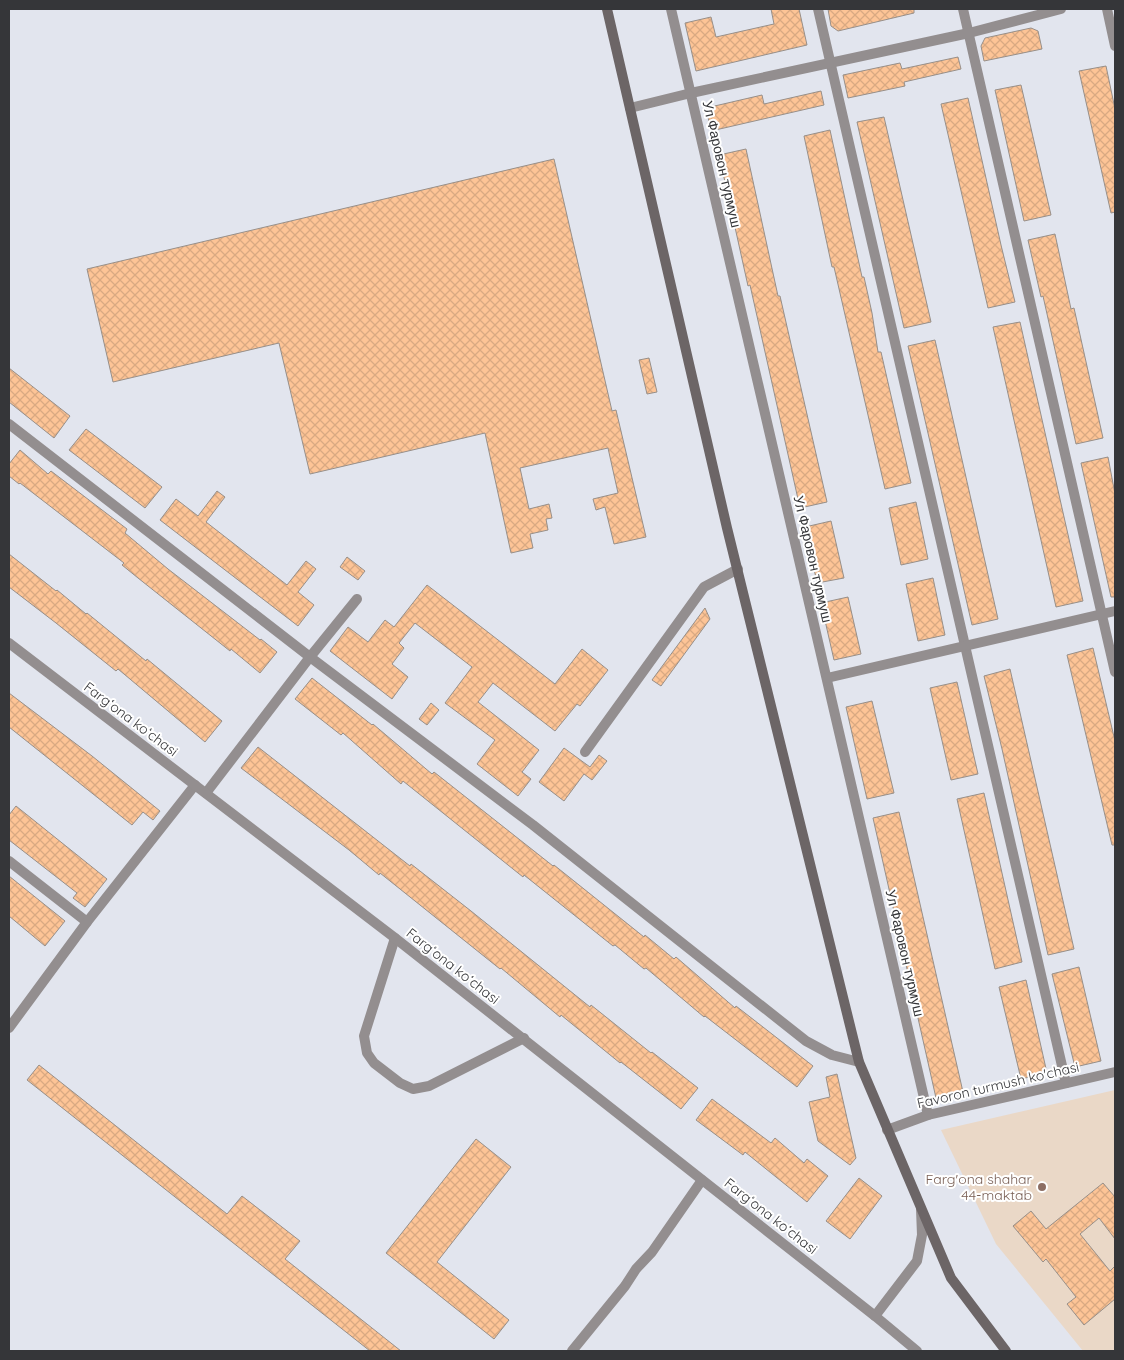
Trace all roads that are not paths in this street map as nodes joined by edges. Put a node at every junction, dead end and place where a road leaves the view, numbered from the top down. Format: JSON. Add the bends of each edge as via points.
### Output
{"nodes":[{"id":1,"x":607,"y":9,"type":"edge"},
{"id":2,"x":671,"y":9,"type":"edge"},
{"id":3,"x":818,"y":9,"type":"edge"},
{"id":4,"x":963,"y":9,"type":"edge"},
{"id":5,"x":1061,"y":9,"type":"edge"},
{"id":6,"x":1107,"y":9,"type":"edge"},
{"id":7,"x":969,"y":33,"type":"junction"},
{"id":8,"x":1115,"y":46,"type":"edge"},
{"id":9,"x":830,"y":62,"type":"junction"},
{"id":10,"x":691,"y":93,"type":"junction"},
{"id":11,"x":630,"y":108,"type":"junction"},
{"id":12,"x":9,"y":424,"type":"edge"},
{"id":13,"x":738,"y":569,"type":"junction"},
{"id":14,"x":357,"y":599,"type":"dead end"},
{"id":15,"x":1115,"y":611,"type":"edge"},
{"id":16,"x":1102,"y":614,"type":"junction"},
{"id":17,"x":9,"y":643,"type":"edge"},
{"id":18,"x":965,"y":646,"type":"junction"},
{"id":19,"x":310,"y":657,"type":"junction"},
{"id":20,"x":1115,"y":672,"type":"edge"},
{"id":21,"x":827,"y":678,"type":"junction"},
{"id":22,"x":585,"y":752,"type":"dead end"},
{"id":23,"x":195,"y":785,"type":"junction"},
{"id":24,"x":206,"y":793,"type":"junction"},
{"id":25,"x":9,"y":861,"type":"edge"},
{"id":26,"x":87,"y":922,"type":"junction"},
{"id":27,"x":395,"y":938,"type":"junction"},
{"id":28,"x":9,"y":1028,"type":"edge"},
{"id":29,"x":524,"y":1038,"type":"junction"},
{"id":30,"x":859,"y":1062,"type":"junction"},
{"id":31,"x":1115,"y":1072,"type":"edge"},
{"id":32,"x":1066,"y":1083,"type":"junction"},
{"id":33,"x":928,"y":1115,"type":"junction"},
{"id":34,"x":888,"y":1130,"type":"junction"},
{"id":35,"x":702,"y":1180,"type":"junction"},
{"id":36,"x":921,"y":1208,"type":"junction"},
{"id":37,"x":874,"y":1316,"type":"junction"},
{"id":38,"x":572,"y":1351,"type":"edge"},
{"id":39,"x":916,"y":1351,"type":"edge"},
{"id":40,"x":1006,"y":1351,"type":"edge"}],
"edges":[{"from":1,"to":11,"type":"main road"},
{"from":2,"to":10,"type":"street","name":"Ул Фаровон турмуш"},
{"from":3,"to":9,"type":"street"},
{"from":4,"to":7,"type":"street"},
{"from":5,"to":7,"type":"street"},
{"from":6,"to":8,"type":"street"},
{"from":7,"to":9,"type":"street"},
{"from":7,"to":16,"type":"street"},
{"from":9,"to":10,"type":"street"},
{"from":9,"to":18,"type":"street"},
{"from":10,"to":11,"type":"street"},
{"from":10,"to":21,"type":"street","name":"Ул Фаровон турмуш"},
{"from":11,"to":13,"type":"main road"},
{"from":12,"to":19,"type":"street"},
{"from":13,"to":22,"type":"street","via":[[704,587]]},
{"from":13,"to":30,"type":"main road"},
{"from":14,"to":19,"type":"street"},
{"from":15,"to":16,"type":"street"},
{"from":16,"to":18,"type":"street"},
{"from":16,"to":20,"type":"street"},
{"from":17,"to":23,"type":"street","name":"Fargʻona koʻchasi"},
{"from":18,"to":21,"type":"street"},
{"from":18,"to":32,"type":"street"},
{"from":19,"to":24,"type":"street"},
{"from":19,"to":30,"type":"street","via":[[532,824],[806,1041],[832,1055]]},
{"from":21,"to":33,"type":"street","name":"Ул Фаровон турмуш"},
{"from":23,"to":24,"type":"street","name":"Fargʻona koʻchasi"},
{"from":23,"to":26,"type":"street"},
{"from":24,"to":27,"type":"street","name":"Fargʻona koʻchasi"},
{"from":25,"to":26,"type":"street"},
{"from":26,"to":28,"type":"street"},
{"from":27,"to":29,"type":"street","name":"Fargʻona koʻchasi"},
{"from":27,"to":29,"type":"street","via":[[364,1036],[367,1053],[374,1063],[413,1089],[429,1086]]},
{"from":29,"to":35,"type":"street","name":"Fargʻona koʻchasi"},
{"from":30,"to":34,"type":"main road"},
{"from":31,"to":32,"type":"street","name":"Favoron turmush ko'chasi"},
{"from":32,"to":33,"type":"street","name":"Favoron turmush ko'chasi"},
{"from":33,"to":34,"type":"street","name":"Favoron turmush ko'chasi"},
{"from":34,"to":36,"type":"main road"},
{"from":35,"to":37,"type":"street","name":"Fargʻona koʻchasi"},
{"from":35,"to":38,"type":"street","via":[[652,1252]]},
{"from":36,"to":37,"type":"street","via":[[922,1235],[917,1261]]},
{"from":36,"to":40,"type":"main road","via":[[951,1278]]},
{"from":37,"to":39,"type":"street","name":"Fargʻona koʻchasi"}]}
